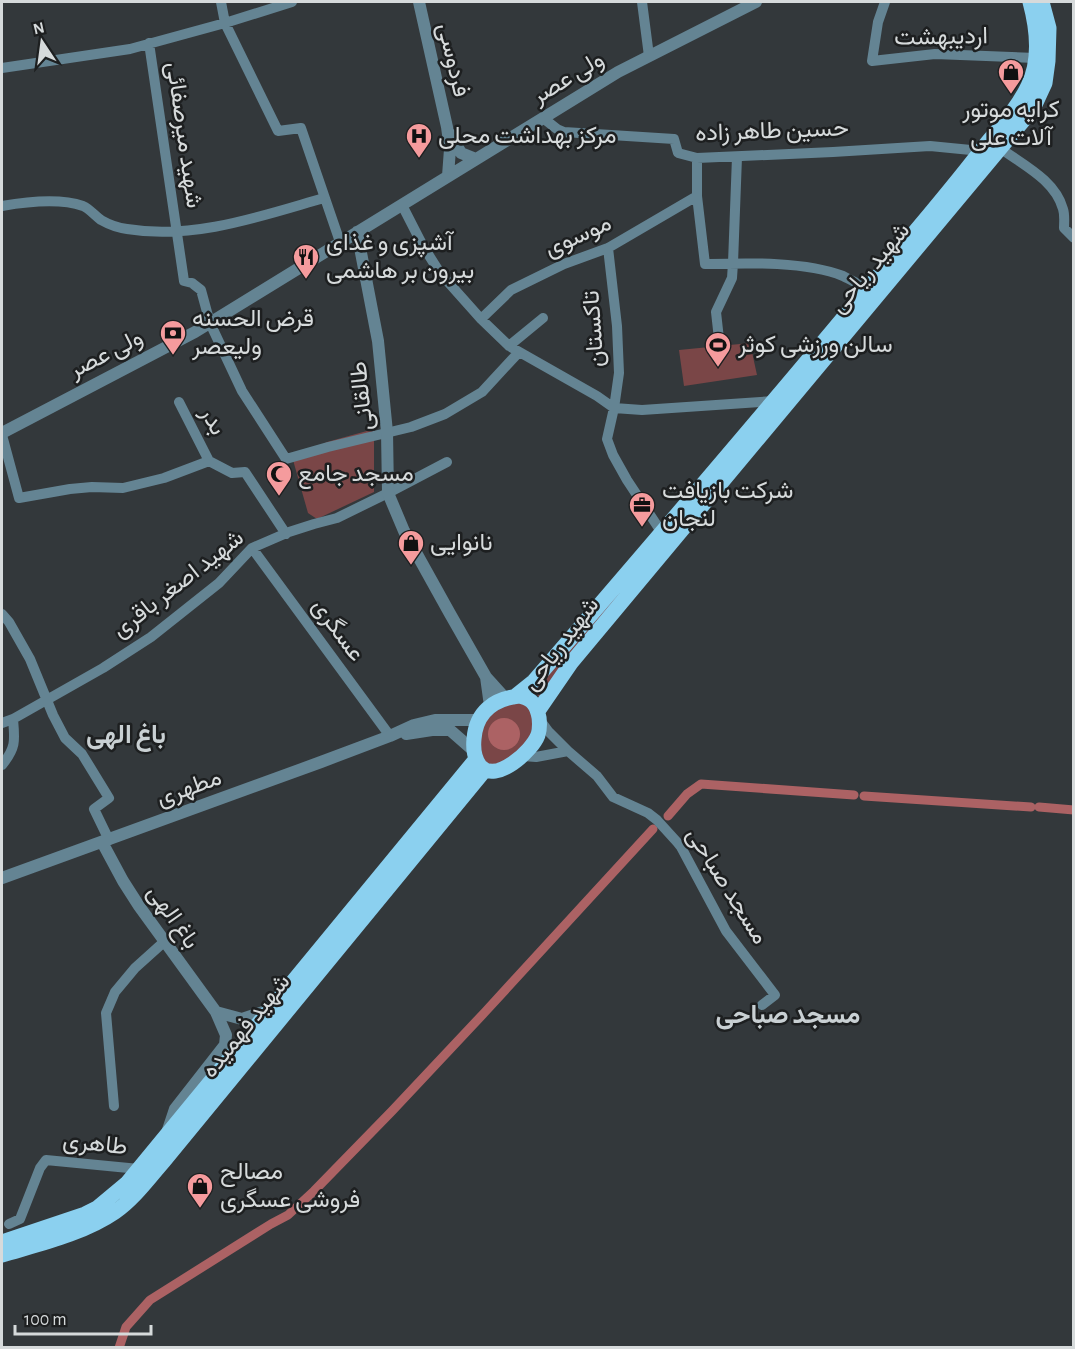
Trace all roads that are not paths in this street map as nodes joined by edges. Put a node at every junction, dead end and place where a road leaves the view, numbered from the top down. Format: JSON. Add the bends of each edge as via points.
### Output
{"nodes":[{"id":1,"x":221,"y":2,"type":"edge"},
{"id":2,"x":292,"y":2,"type":"edge"},
{"id":3,"x":419,"y":2,"type":"edge"},
{"id":4,"x":642,"y":2,"type":"edge"},
{"id":5,"x":756,"y":2,"type":"edge"},
{"id":6,"x":885,"y":2,"type":"edge"},
{"id":7,"x":1030,"y":2,"type":"edge"},
{"id":8,"x":1042,"y":2,"type":"edge"},
{"id":9,"x":225,"y":23,"type":"junction"},
{"id":10,"x":150,"y":43,"type":"junction"},
{"id":11,"x":649,"y":56,"type":"junction"},
{"id":12,"x":1036,"y":58,"type":"junction"},
{"id":13,"x":2,"y":68,"type":"edge"},
{"id":14,"x":543,"y":118,"type":"junction"},
{"id":15,"x":447,"y":127,"type":"junction"},
{"id":16,"x":1000,"y":148,"type":"junction"},
{"id":17,"x":981,"y":151,"type":"junction"},
{"id":18,"x":737,"y":157,"type":"junction"},
{"id":19,"x":697,"y":158,"type":"junction"},
{"id":20,"x":476,"y":159,"type":"junction"},
{"id":21,"x":448,"y":176,"type":"junction"},
{"id":22,"x":697,"y":196,"type":"junction"},
{"id":23,"x":324,"y":198,"type":"junction"},
{"id":24,"x":402,"y":205,"type":"junction"},
{"id":25,"x":2,"y":206,"type":"edge"},
{"id":26,"x":176,"y":232,"type":"junction"},
{"id":27,"x":357,"y":232,"type":"junction"},
{"id":28,"x":1074,"y":238,"type":"edge"},
{"id":29,"x":340,"y":242,"type":"junction"},
{"id":30,"x":608,"y":248,"type":"junction"},
{"id":31,"x":733,"y":263,"type":"junction"},
{"id":32,"x":868,"y":289,"type":"junction"},
{"id":33,"x":543,"y":318,"type":"dead end"},
{"id":34,"x":481,"y":319,"type":"junction"},
{"id":35,"x":210,"y":323,"type":"junction"},
{"id":36,"x":719,"y":339,"type":"dead end"},
{"id":37,"x":514,"y":349,"type":"junction"},
{"id":38,"x":775,"y":401,"type":"junction"},
{"id":39,"x":179,"y":402,"type":"dead end"},
{"id":40,"x":614,"y":408,"type":"junction"},
{"id":41,"x":387,"y":432,"type":"junction"},
{"id":42,"x":2,"y":434,"type":"edge"},
{"id":43,"x":209,"y":461,"type":"junction"},
{"id":44,"x":447,"y":462,"type":"dead end"},
{"id":45,"x":388,"y":494,"type":"junction"},
{"id":46,"x":662,"y":532,"type":"junction"},
{"id":47,"x":286,"y":534,"type":"junction"},
{"id":48,"x":252,"y":548,"type":"junction"},
{"id":49,"x":2,"y":614,"type":"edge"},
{"id":50,"x":486,"y":677,"type":"junction"},
{"id":51,"x":510,"y":697,"type":"junction"},
{"id":52,"x":47,"y":699,"type":"junction"},
{"id":53,"x":490,"y":706,"type":"junction"},
{"id":54,"x":539,"y":715,"type":"junction"},
{"id":55,"x":13,"y":719,"type":"junction"},
{"id":56,"x":478,"y":720,"type":"junction"},
{"id":57,"x":2,"y":723,"type":"edge"},
{"id":58,"x":390,"y":736,"type":"junction"},
{"id":59,"x":568,"y":751,"type":"junction"},
{"id":60,"x":523,"y":756,"type":"junction"},
{"id":61,"x":478,"y":760,"type":"junction"},
{"id":62,"x":2,"y":765,"type":"edge"},
{"id":63,"x":105,"y":841,"type":"junction"},
{"id":64,"x":2,"y":878,"type":"edge"},
{"id":65,"x":165,"y":941,"type":"junction"},
{"id":66,"x":762,"y":1005,"type":"dead end"},
{"id":67,"x":269,"y":1010,"type":"junction"},
{"id":68,"x":216,"y":1012,"type":"junction"},
{"id":69,"x":114,"y":1106,"type":"dead end"},
{"id":70,"x":166,"y":1137,"type":"junction"},
{"id":71,"x":139,"y":1169,"type":"junction"},
{"id":72,"x":6,"y":1232,"type":"edge"},
{"id":73,"x":2,"y":1255,"type":"edge"}],
"edges":[{"from":1,"to":9,"type":"street"},
{"from":2,"to":9,"type":"street"},
{"from":3,"to":15,"type":"street","name":"فردوسی"},
{"from":4,"to":11,"type":"street"},
{"from":5,"to":11,"type":"street","name":"ولی عصر"},
{"from":6,"to":12,"type":"street","name":"اردیبهشت","via":[[872,61],[935,54]]},
{"from":7,"to":12,"type":"main road","name":"شهید ریاحی"},
{"from":8,"to":16,"type":"main road","name":"شهید ریاحی","via":[[1049,28],[1045,83],[1033,109]]},
{"from":9,"to":10,"type":"street"},
{"from":9,"to":23,"type":"street","via":[[278,131],[302,128]]},
{"from":10,"to":13,"type":"street"},
{"from":10,"to":26,"type":"street","name":"شهید میرصفائی"},
{"from":11,"to":14,"type":"street","name":"ولی عصر"},
{"from":12,"to":17,"type":"main road","name":"شهید ریاحی","via":[[1035,70],[1015,108]]},
{"from":14,"to":19,"type":"street","name":"حسین طاهر زاده","via":[[564,132],[674,139],[678,153]]},
{"from":14,"to":20,"type":"street","name":"ولی عصر"},
{"from":15,"to":20,"type":"street","name":"فردوسی","via":[[461,153]]},
{"from":15,"to":21,"type":"street","name":"فردوسی"},
{"from":16,"to":28,"type":"street","via":[[1053,188],[1064,210],[1064,228]]},
{"from":16,"to":54,"type":"main road","name":"شهید ریاحی","via":[[571,663]]},
{"from":17,"to":18,"type":"street","name":"حسین طاهر زاده","via":[[930,146]]},
{"from":17,"to":32,"type":"main road","name":"شهید ریاحی"},
{"from":18,"to":19,"type":"street","name":"حسین طاهر زاده"},
{"from":18,"to":31,"type":"street"},
{"from":19,"to":22,"type":"street"},
{"from":20,"to":21,"type":"street","name":"ولی عصر"},
{"from":21,"to":24,"type":"street","name":"ولی عصر"},
{"from":22,"to":30,"type":"street","name":"موسوی"},
{"from":22,"to":31,"type":"street","via":[[705,264]]},
{"from":23,"to":26,"type":"street","via":[[239,222]]},
{"from":23,"to":29,"type":"street"},
{"from":24,"to":27,"type":"street","name":"ولی عصر"},
{"from":24,"to":34,"type":"street","via":[[440,273]]},
{"from":25,"to":26,"type":"street","via":[[61,202],[85,207],[100,220],[125,229]]},
{"from":26,"to":35,"type":"street","name":"شهید میرصفائی","via":[[184,281],[201,290]]},
{"from":27,"to":29,"type":"street","name":"ولی عصر"},
{"from":27,"to":41,"type":"street","name":"طالقانی","via":[[378,341]]},
{"from":29,"to":35,"type":"street","name":"ولی عصر"},
{"from":30,"to":34,"type":"street","name":"موسوی","via":[[511,290]]},
{"from":30,"to":40,"type":"street","name":"تاکستان","via":[[620,373]]},
{"from":31,"to":32,"type":"street","via":[[810,268],[842,276]]},
{"from":31,"to":36,"type":"street","via":[[732,278],[716,312]]},
{"from":32,"to":38,"type":"main road","name":"شهید ریاحی"},
{"from":33,"to":37,"type":"street"},
{"from":34,"to":37,"type":"street"},
{"from":35,"to":41,"type":"street","via":[[242,391],[286,459]]},
{"from":35,"to":42,"type":"street","name":"ولی عصر"},
{"from":37,"to":40,"type":"street"},
{"from":37,"to":41,"type":"street","via":[[482,392],[445,414]]},
{"from":38,"to":40,"type":"street","via":[[642,411]]},
{"from":38,"to":46,"type":"main road","name":"شهید ریاحی"},
{"from":39,"to":43,"type":"street","name":"بدر"},
{"from":40,"to":46,"type":"street","name":"تاکستان","via":[[607,439],[613,455]]},
{"from":41,"to":45,"type":"street","name":"طالقانی"},
{"from":42,"to":43,"type":"street","via":[[19,498],[81,488],[123,488]]},
{"from":43,"to":47,"type":"street","via":[[232,473],[245,472]]},
{"from":44,"to":45,"type":"street","name":"شهید اصغر باقری"},
{"from":45,"to":47,"type":"street","name":"شهید اصغر باقری","via":[[337,519]]},
{"from":45,"to":50,"type":"street","name":"طالقانی","via":[[404,531]]},
{"from":46,"to":51,"type":"main road","name":"شهید ریاحی","via":[[534,681]]},
{"from":47,"to":48,"type":"street","name":"شهید اصغر باقری"},
{"from":48,"to":52,"type":"street","name":"شهید اصغر باقری","via":[[219,583],[151,637]]},
{"from":48,"to":58,"type":"street","name":"عسگری"},
{"from":49,"to":52,"type":"street","via":[[30,659]]},
{"from":50,"to":51,"type":"street"},
{"from":50,"to":53,"type":"street"},
{"from":51,"to":53,"type":"main road"},
{"from":51,"to":54,"type":"main road","via":[[529,698]]},
{"from":52,"to":55,"type":"street","name":"شهید اصغر باقری"},
{"from":52,"to":63,"type":"street","via":[[65,738],[82,754],[109,798],[94,809]]},
{"from":53,"to":56,"type":"main road"},
{"from":54,"to":59,"type":"street","via":[[548,731]]},
{"from":54,"to":60,"type":"main road","via":[[538,734]]},
{"from":55,"to":57,"type":"street","name":"شهید اصغر باقری"},
{"from":55,"to":62,"type":"street","via":[[14,744]]},
{"from":56,"to":58,"type":"street","via":[[435,720]]},
{"from":56,"to":61,"type":"main road","via":[[474,736]]},
{"from":58,"to":61,"type":"street","via":[[450,730]]},
{"from":58,"to":63,"type":"street","name":"مطهری"},
{"from":59,"to":60,"type":"street"},
{"from":59,"to":66,"type":"street","name":"مسجد صباحی","via":[[597,776],[613,797],[657,820],[681,848],[726,931],[775,995]]},
{"from":60,"to":61,"type":"main road","via":[[496,771]]},
{"from":61,"to":67,"type":"main road","name":"شهید فهمیده"},
{"from":61,"to":73,"type":"main road","name":"شهید فهمیده","via":[[137,1191],[93,1225]]},
{"from":63,"to":64,"type":"street","name":"مطهری"},
{"from":63,"to":65,"type":"street","name":"باغ الهی","via":[[123,881]]},
{"from":65,"to":68,"type":"street","name":"باغ الهی"},
{"from":65,"to":69,"type":"street","via":[[115,992],[106,1012]]},
{"from":67,"to":68,"type":"street","via":[[242,1019]]},
{"from":67,"to":70,"type":"main road","name":"شهید فهمیده"},
{"from":68,"to":70,"type":"street","name":"باغ الهی","via":[[226,1035],[225,1045],[175,1109]]},
{"from":70,"to":71,"type":"main road","name":"شهید فهمیده"},
{"from":71,"to":72,"type":"main road","name":"شهید فهمیده","via":[[127,1183],[85,1214],[60,1223]]},
{"from":71,"to":72,"type":"street","name":"طاهری","via":[[46,1160],[20,1220]]}]}
